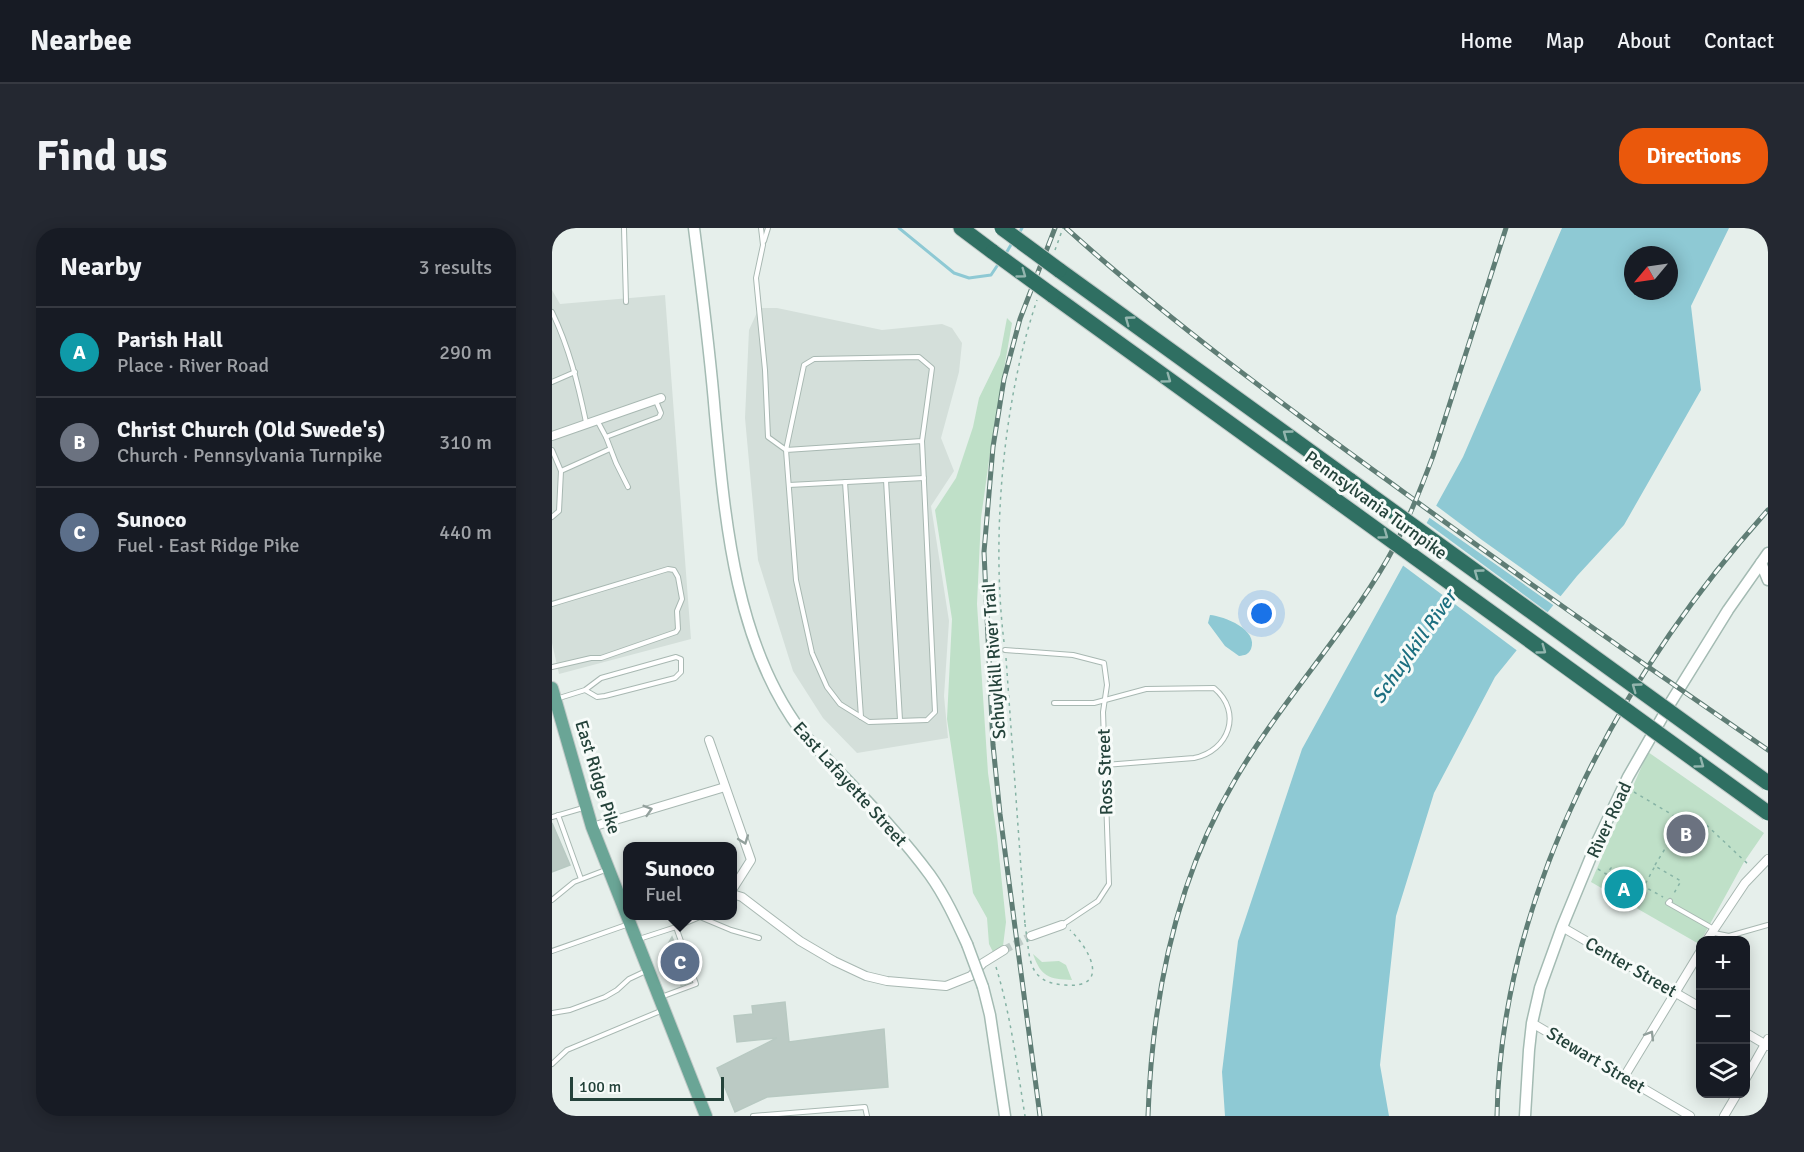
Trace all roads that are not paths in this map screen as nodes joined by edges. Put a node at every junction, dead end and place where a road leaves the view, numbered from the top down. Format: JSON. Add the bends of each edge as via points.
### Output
{"nodes":[{"id":1,"x":624,"y":228,"type":"edge"},
{"id":2,"x":694,"y":228,"type":"edge"},
{"id":3,"x":761,"y":228,"type":"edge"},
{"id":4,"x":768,"y":228,"type":"edge"},
{"id":5,"x":961,"y":228,"type":"edge"},
{"id":6,"x":1002,"y":228,"type":"edge"},
{"id":7,"x":763,"y":244,"type":"junction"},
{"id":8,"x":626,"y":302,"type":"dead end"},
{"id":9,"x":552,"y":312,"type":"edge"},
{"id":10,"x":575,"y":372,"type":"junction"},
{"id":11,"x":552,"y":382,"type":"edge"},
{"id":12,"x":658,"y":399,"type":"joint"},
{"id":13,"x":598,"y":420,"type":"junction"},
{"id":14,"x":586,"y":424,"type":"junction"},
{"id":15,"x":552,"y":436,"type":"edge"},
{"id":16,"x":606,"y":437,"type":"junction"},
{"id":17,"x":922,"y":441,"type":"junction"},
{"id":18,"x":610,"y":449,"type":"junction"},
{"id":19,"x":786,"y":450,"type":"junction"},
{"id":20,"x":552,"y":451,"type":"edge"},
{"id":21,"x":561,"y":471,"type":"junction"},
{"id":22,"x":924,"y":478,"type":"junction"},
{"id":23,"x":886,"y":480,"type":"junction"},
{"id":24,"x":845,"y":482,"type":"junction"},
{"id":25,"x":789,"y":485,"type":"junction"},
{"id":26,"x":628,"y":487,"type":"dead end"},
{"id":27,"x":552,"y":517,"type":"edge"},
{"id":28,"x":1768,"y":553,"type":"edge"},
{"id":29,"x":1761,"y":563,"type":"junction"},
{"id":30,"x":1768,"y":580,"type":"edge"},
{"id":31,"x":552,"y":604,"type":"edge"},
{"id":32,"x":1005,"y":650,"type":"road end"},
{"id":33,"x":552,"y":667,"type":"edge"},
{"id":34,"x":585,"y":690,"type":"junction"},
{"id":35,"x":554,"y":693,"type":"edge"},
{"id":36,"x":1105,"y":699,"type":"junction"},
{"id":37,"x":1054,"y":703,"type":"dead end"},
{"id":38,"x":556,"y":713,"type":"edge"},
{"id":39,"x":861,"y":717,"type":"junction"},
{"id":40,"x":900,"y":720,"type":"junction"},
{"id":41,"x":709,"y":740,"type":"dead end"},
{"id":42,"x":1105,"y":765,"type":"junction"},
{"id":43,"x":1768,"y":783,"type":"edge"},
{"id":44,"x":725,"y":787,"type":"junction"},
{"id":45,"x":586,"y":806,"type":"junction"},
{"id":46,"x":1768,"y":813,"type":"edge"},
{"id":47,"x":558,"y":816,"type":"junction"},
{"id":48,"x":552,"y":817,"type":"edge"},
{"id":49,"x":592,"y":827,"type":"junction"},
{"id":50,"x":1768,"y":859,"type":"edge"},
{"id":51,"x":608,"y":868,"type":"junction"},
{"id":52,"x":581,"y":879,"type":"junction"},
{"id":53,"x":737,"y":884,"type":"edge"},
{"id":54,"x":737,"y":894,"type":"edge"},
{"id":55,"x":552,"y":900,"type":"edge"},
{"id":56,"x":623,"y":901,"type":"edge"},
{"id":57,"x":1670,"y":901,"type":"road end"},
{"id":58,"x":628,"y":920,"type":"edge"},
{"id":59,"x":693,"y":920,"type":"edge"},
{"id":60,"x":707,"y":920,"type":"edge"},
{"id":61,"x":629,"y":924,"type":"junction"},
{"id":62,"x":1062,"y":925,"type":"joint"},
{"id":63,"x":1768,"y":925,"type":"edge"},
{"id":64,"x":676,"y":927,"type":"junction"},
{"id":65,"x":1562,"y":927,"type":"junction"},
{"id":66,"x":1714,"y":931,"type":"junction"},
{"id":67,"x":1710,"y":936,"type":"edge"},
{"id":68,"x":759,"y":938,"type":"dead end"},
{"id":69,"x":636,"y":940,"type":"junction"},
{"id":70,"x":1029,"y":941,"type":"tunnel mouth"},
{"id":71,"x":552,"y":951,"type":"edge"},
{"id":72,"x":1004,"y":951,"type":"tunnel mouth"},
{"id":73,"x":1696,"y":960,"type":"edge"},
{"id":74,"x":648,"y":970,"type":"junction"},
{"id":75,"x":1676,"y":993,"type":"junction"},
{"id":76,"x":659,"y":997,"type":"junction"},
{"id":77,"x":1696,"y":1004,"type":"edge"},
{"id":78,"x":664,"y":1010,"type":"junction"},
{"id":79,"x":552,"y":1013,"type":"edge"},
{"id":80,"x":1532,"y":1023,"type":"junction"},
{"id":81,"x":1750,"y":1035,"type":"edge"},
{"id":82,"x":1767,"y":1043,"type":"edge"},
{"id":83,"x":552,"y":1064,"type":"edge"},
{"id":84,"x":1750,"y":1071,"type":"edge"},
{"id":85,"x":1624,"y":1077,"type":"junction"},
{"id":86,"x":1735,"y":1098,"type":"edge"},
{"id":87,"x":706,"y":1116,"type":"edge"},
{"id":88,"x":753,"y":1116,"type":"edge"},
{"id":89,"x":867,"y":1116,"type":"edge"},
{"id":90,"x":1005,"y":1116,"type":"edge"},
{"id":91,"x":1526,"y":1116,"type":"edge"},
{"id":92,"x":1690,"y":1116,"type":"edge"},
{"id":93,"x":1724,"y":1116,"type":"edge"}],
"edges":[{"from":1,"to":8,"type":"lane"},
{"from":2,"to":90,"type":"street","name":"East Lafayette Street","bridge":true,"via":[[725,522],[762,661],[787,713],[893,830],[931,876],[946,902],[983,987]]},
{"from":3,"to":7,"type":"lane"},
{"from":4,"to":7,"type":"lane"},
{"from":5,"to":46,"type":"highway","name":"Pennsylvania Turnpike","one_way":true,"bridge":true,"via":[[1045,297],[1337,501]]},
{"from":43,"to":6,"type":"highway","name":"Pennsylvania Turnpike","one_way":true,"bridge":true},
{"from":7,"to":19,"type":"lane","via":[[756,278],[768,437]]},
{"from":9,"to":10,"type":"lane"},
{"from":10,"to":11,"type":"lane"},
{"from":10,"to":14,"type":"lane"},
{"from":12,"to":13,"type":"street"},
{"from":12,"to":16,"type":"lane","via":[[659,417]]},
{"from":13,"to":14,"type":"street"},
{"from":13,"to":16,"type":"lane"},
{"from":14,"to":15,"type":"street"},
{"from":16,"to":18,"type":"lane"},
{"from":17,"to":19,"type":"lane"},
{"from":17,"to":19,"type":"lane","via":[[932,368],[919,357],[814,360],[804,365]]},
{"from":17,"to":22,"type":"lane"},
{"from":18,"to":21,"type":"lane"},
{"from":18,"to":26,"type":"lane"},
{"from":19,"to":25,"type":"lane"},
{"from":20,"to":21,"type":"lane"},
{"from":21,"to":27,"type":"lane","via":[[559,510]]},
{"from":22,"to":23,"type":"lane"},
{"from":22,"to":40,"type":"lane","via":[[934,712],[927,720]]},
{"from":23,"to":24,"type":"lane"},
{"from":23,"to":40,"type":"lane"},
{"from":24,"to":25,"type":"lane"},
{"from":24,"to":39,"type":"lane"},
{"from":25,"to":39,"type":"lane","via":[[796,580],[812,652],[827,687],[840,704]]},
{"from":28,"to":29,"type":"street","name":"River Road"},
{"from":29,"to":30,"type":"street"},
{"from":29,"to":65,"type":"street","name":"River Road","via":[[1671,702],[1624,785]]},
{"from":31,"to":33,"type":"lane","via":[[668,568],[678,578],[682,599],[676,632],[611,655]]},
{"from":32,"to":36,"type":"lane","name":"Ross Street","via":[[1073,655],[1104,663]]},
{"from":34,"to":34,"type":"lane","via":[[597,697],[605,696],[675,678],[681,672],[681,659],[676,657],[601,678]]},
{"from":34,"to":35,"type":"lane"},
{"from":35,"to":38,"type":"main road","name":"East Ridge Pike"},
{"from":36,"to":37,"type":"lane","via":[[1094,703]]},
{"from":36,"to":42,"type":"lane","name":"Ross Street"},
{"from":36,"to":42,"type":"lane","via":[[1146,689],[1214,688],[1228,704],[1230,717],[1226,737],[1205,756]]},
{"from":38,"to":45,"type":"main road","name":"East Ridge Pike"},
{"from":39,"to":40,"type":"lane","via":[[869,722]]},
{"from":41,"to":44,"type":"street"},
{"from":42,"to":62,"type":"lane","name":"Ross Street","via":[[1109,884],[1098,901]]},
{"from":49,"to":44,"type":"street","one_way":true},
{"from":44,"to":53,"type":"street","one_way":true,"via":[[751,860]]},
{"from":45,"to":47,"type":"lane"},
{"from":45,"to":49,"type":"main road","name":"East Ridge Pike"},
{"from":47,"to":48,"type":"lane"},
{"from":47,"to":52,"type":"lane"},
{"from":49,"to":51,"type":"main road","name":"East Ridge Pike"},
{"from":50,"to":66,"type":"street","via":[[1745,883]]},
{"from":51,"to":52,"type":"lane"},
{"from":51,"to":56,"type":"main road","name":"East Ridge Pike"},
{"from":52,"to":55,"type":"lane"},
{"from":54,"to":72,"type":"street","via":[[800,940],[866,976],[946,986],[971,976],[983,963]]},
{"from":57,"to":66,"type":"lane"},
{"from":58,"to":61,"type":"main road","name":"East Ridge Pike"},
{"from":59,"to":64,"type":"lane"},
{"from":60,"to":68,"type":"lane"},
{"from":61,"to":69,"type":"main road","name":"East Ridge Pike"},
{"from":61,"to":71,"type":"lane"},
{"from":62,"to":70,"type":"street","name":"Ross Street"},
{"from":63,"to":66,"type":"lane","via":[[1729,936]]},
{"from":64,"to":69,"type":"lane"},
{"from":64,"to":76,"type":"lane","via":[[696,984]]},
{"from":65,"to":75,"type":"street","name":"Center Street"},
{"from":65,"to":80,"type":"street","name":"River Road","via":[[1540,987]]},
{"from":66,"to":67,"type":"street"},
{"from":69,"to":74,"type":"main road","name":"East Ridge Pike"},
{"from":73,"to":75,"type":"street"},
{"from":74,"to":76,"type":"main road","name":"East Ridge Pike"},
{"from":74,"to":79,"type":"lane","via":[[605,997]]},
{"from":75,"to":77,"type":"street","name":"Center Street"},
{"from":85,"to":75,"type":"street","one_way":true},
{"from":76,"to":78,"type":"main road","name":"East Ridge Pike"},
{"from":78,"to":83,"type":"lane","via":[[567,1050]]},
{"from":78,"to":87,"type":"main road","name":"East Ridge Pike"},
{"from":80,"to":85,"type":"street","name":"Stewart Street"},
{"from":80,"to":91,"type":"street","name":"River Road"},
{"from":81,"to":82,"type":"street"},
{"from":82,"to":84,"type":"street"},
{"from":85,"to":92,"type":"street","name":"Stewart Street"},
{"from":86,"to":93,"type":"street"},
{"from":88,"to":89,"type":"lane","via":[[865,1107]]}]}
